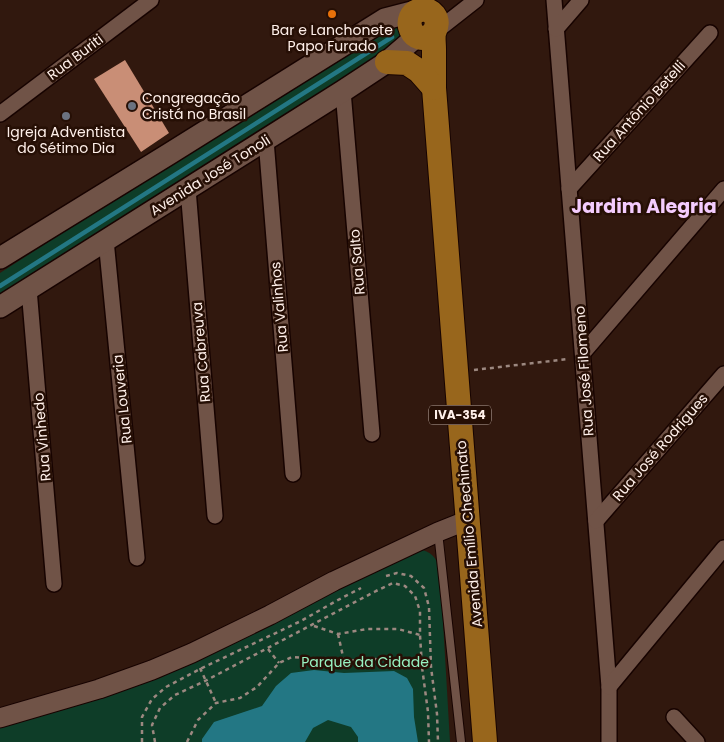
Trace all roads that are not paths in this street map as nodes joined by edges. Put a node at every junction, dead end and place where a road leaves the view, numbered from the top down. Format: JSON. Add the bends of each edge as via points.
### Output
{"nodes":[{"id":1,"x":151,"y":0,"type":"edge"},
{"id":2,"x":476,"y":0,"type":"edge"},
{"id":3,"x":554,"y":0,"type":"edge"},
{"id":4,"x":581,"y":0,"type":"edge"},
{"id":5,"x":424,"y":16,"type":"edge"},
{"id":6,"x":556,"y":29,"type":"junction"},
{"id":7,"x":710,"y":33,"type":"dead end"},
{"id":8,"x":388,"y":62,"type":"junction"},
{"id":9,"x":434,"y":88,"type":"junction"},
{"id":10,"x":343,"y":91,"type":"junction"},
{"id":11,"x":0,"y":114,"type":"edge"},
{"id":12,"x":266,"y":140,"type":"junction"},
{"id":13,"x":188,"y":189,"type":"junction"},
{"id":14,"x":569,"y":189,"type":"junction"},
{"id":15,"x":724,"y":189,"type":"edge"},
{"id":16,"x":106,"y":240,"type":"junction"},
{"id":17,"x":0,"y":258,"type":"edge"},
{"id":18,"x":29,"y":289,"type":"junction"},
{"id":19,"x":0,"y":307,"type":"edge"},
{"id":20,"x":582,"y":355,"type":"junction"},
{"id":21,"x":724,"y":374,"type":"edge"},
{"id":22,"x":372,"y":434,"type":"dead end"},
{"id":23,"x":293,"y":474,"type":"dead end"},
{"id":24,"x":215,"y":516,"type":"dead end"},
{"id":25,"x":468,"y":520,"type":"junction"},
{"id":26,"x":596,"y":521,"type":"junction"},
{"id":27,"x":438,"y":532,"type":"junction"},
{"id":28,"x":724,"y":548,"type":"edge"},
{"id":29,"x":137,"y":558,"type":"dead end"},
{"id":30,"x":54,"y":584,"type":"dead end"},
{"id":31,"x":609,"y":687,"type":"junction"},
{"id":32,"x":674,"y":717,"type":"dead end"},
{"id":33,"x":0,"y":718,"type":"edge"},
{"id":34,"x":461,"y":742,"type":"edge"},
{"id":35,"x":485,"y":742,"type":"edge"},
{"id":36,"x":609,"y":742,"type":"edge"},
{"id":37,"x":697,"y":742,"type":"edge"}],
"edges":[{"from":1,"to":11,"type":"street","name":"Rua Buriti"},
{"from":2,"to":5,"type":"street","name":"Avenida José Tonoli"},
{"from":3,"to":6,"type":"street","name":"Rua José Filomeno"},
{"from":4,"to":6,"type":"street"},
{"from":5,"to":8,"type":"main road","name":"Avenida José Tonoli"},
{"from":5,"to":9,"type":"main road","name":"Avenida Emílio Chechinato","number":"IVA-354"},
{"from":5,"to":17,"type":"main road","name":"Avenida José Tonoli","via":[[385,19]]},
{"from":6,"to":14,"type":"street","name":"Rua José Filomeno"},
{"from":7,"to":14,"type":"street","name":"Rua Antônio Betelli"},
{"from":8,"to":9,"type":"main road","via":[[407,63],[420,71]]},
{"from":8,"to":10,"type":"main road","name":"Avenida José Tonoli"},
{"from":9,"to":25,"type":"main road","name":"Avenida Emílio Chechinato","number":"IVA-354"},
{"from":10,"to":12,"type":"main road","name":"Avenida José Tonoli"},
{"from":10,"to":22,"type":"street","name":"Rua Salto"},
{"from":12,"to":13,"type":"main road","name":"Avenida José Tonoli"},
{"from":12,"to":23,"type":"street","name":"Rua Valinhos"},
{"from":13,"to":16,"type":"main road","name":"Avenida José Tonoli"},
{"from":13,"to":24,"type":"street","name":"Rua Cabreuva"},
{"from":14,"to":20,"type":"street","name":"Rua José Filomeno"},
{"from":15,"to":20,"type":"street"},
{"from":16,"to":18,"type":"main road","name":"Avenida José Tonoli"},
{"from":16,"to":29,"type":"street","name":"Rua Louveria"},
{"from":18,"to":19,"type":"main road","name":"Avenida José Tonoli"},
{"from":18,"to":30,"type":"street","name":"Rua Vinhedo"},
{"from":20,"to":26,"type":"street","name":"Rua José Filomeno"},
{"from":21,"to":26,"type":"street","name":"Rua José Rodrigues"},
{"from":25,"to":27,"type":"street"},
{"from":25,"to":35,"type":"main road","name":"Avenida Emílio Chechinato","number":"IVA-354"},
{"from":26,"to":31,"type":"street","name":"Rua José Filomeno"},
{"from":27,"to":33,"type":"street","via":[[270,615],[196,661],[152,670]]},
{"from":27,"to":34,"type":"lane"},
{"from":28,"to":31,"type":"street"},
{"from":31,"to":36,"type":"street","name":"Rua José Filomeno"},
{"from":32,"to":37,"type":"street"}]}
